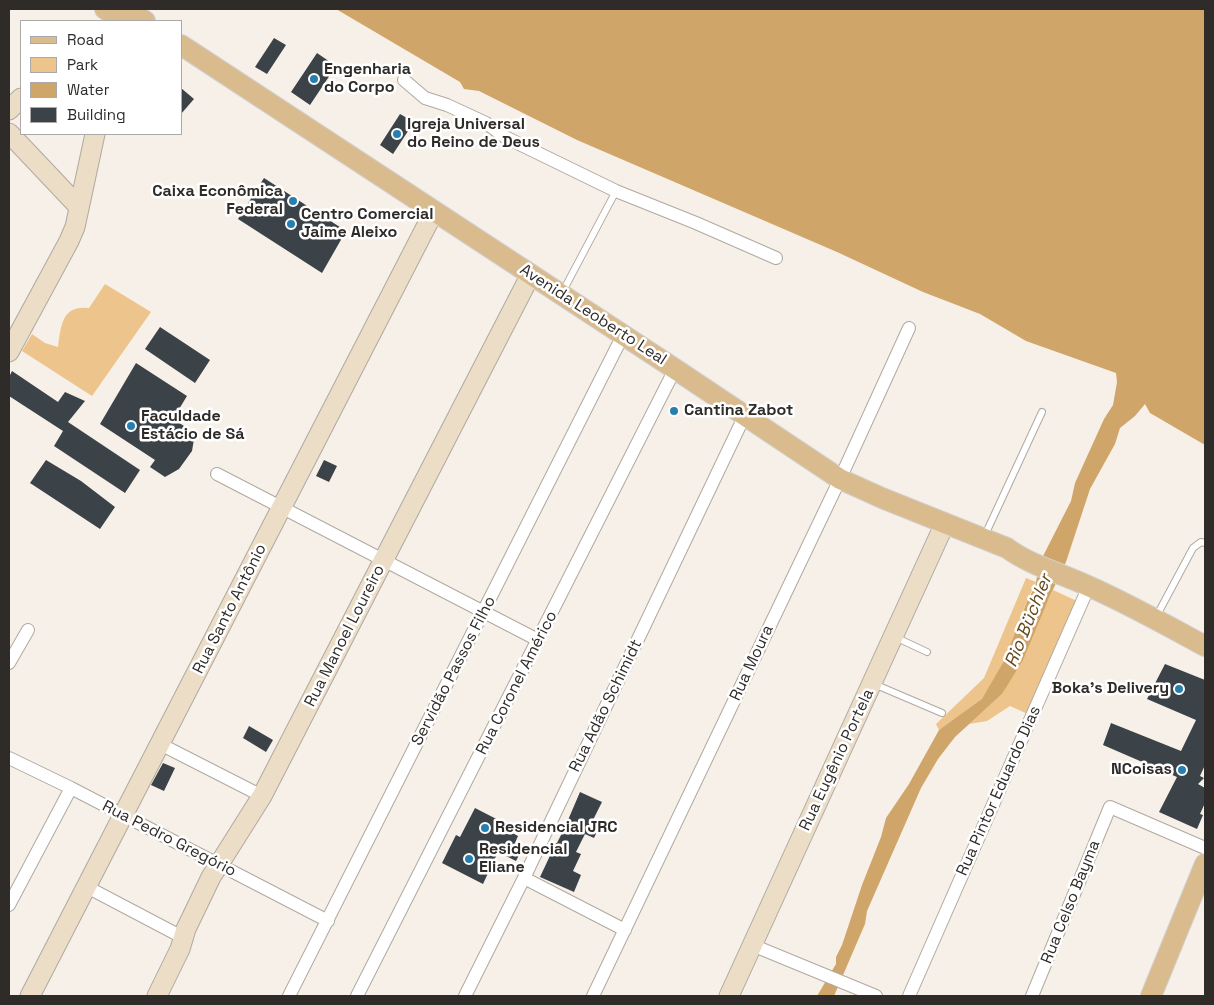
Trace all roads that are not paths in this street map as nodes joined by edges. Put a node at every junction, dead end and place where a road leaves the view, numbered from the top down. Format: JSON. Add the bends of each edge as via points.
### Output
{"nodes":[{"id":1,"x":114,"y":14,"type":"edge"},
{"id":2,"x":141,"y":20,"type":"edge"},
{"id":3,"x":182,"y":46,"type":"edge"},
{"id":4,"x":182,"y":59,"type":"edge"},
{"id":5,"x":404,"y":80,"type":"dead end"},
{"id":6,"x":20,"y":99,"type":"edge"},
{"id":7,"x":9,"y":110,"type":"edge"},
{"id":8,"x":9,"y":133,"type":"edge"},
{"id":9,"x":96,"y":135,"type":"edge"},
{"id":10,"x":616,"y":191,"type":"junction"},
{"id":11,"x":79,"y":207,"type":"junction"},
{"id":12,"x":429,"y":221,"type":"junction"},
{"id":13,"x":776,"y":258,"type":"dead end"},
{"id":14,"x":528,"y":279,"type":"junction"},
{"id":15,"x":561,"y":294,"type":"junction"},
{"id":16,"x":909,"y":328,"type":"dead end"},
{"id":17,"x":618,"y":344,"type":"junction"},
{"id":18,"x":9,"y":352,"type":"edge"},
{"id":19,"x":673,"y":374,"type":"junction"},
{"id":20,"x":1042,"y":412,"type":"dead end"},
{"id":21,"x":742,"y":420,"type":"junction"},
{"id":22,"x":216,"y":474,"type":"dead end"},
{"id":23,"x":837,"y":484,"type":"junction"},
{"id":24,"x":282,"y":508,"type":"junction"},
{"id":25,"x":943,"y":528,"type":"junction"},
{"id":26,"x":984,"y":539,"type":"junction"},
{"id":27,"x":1205,"y":543,"type":"edge"},
{"id":28,"x":384,"y":560,"type":"junction"},
{"id":29,"x":1026,"y":560,"type":"junction"},
{"id":30,"x":1089,"y":586,"type":"junction"},
{"id":31,"x":483,"y":612,"type":"junction"},
{"id":32,"x":1155,"y":618,"type":"junction"},
{"id":33,"x":28,"y":630,"type":"dead end"},
{"id":34,"x":894,"y":637,"type":"junction"},
{"id":35,"x":538,"y":640,"type":"junction"},
{"id":36,"x":1205,"y":646,"type":"edge"},
{"id":37,"x":927,"y":652,"type":"dead end"},
{"id":38,"x":9,"y":663,"type":"edge"},
{"id":39,"x":872,"y":684,"type":"junction"},
{"id":40,"x":942,"y":713,"type":"dead end"},
{"id":41,"x":160,"y":744,"type":"junction"},
{"id":42,"x":9,"y":758,"type":"edge"},
{"id":43,"x":71,"y":788,"type":"junction"},
{"id":44,"x":262,"y":796,"type":"junction"},
{"id":45,"x":123,"y":815,"type":"junction"},
{"id":46,"x":1205,"y":848,"type":"edge"},
{"id":47,"x":218,"y":864,"type":"junction"},
{"id":48,"x":1205,"y":864,"type":"edge"},
{"id":49,"x":524,"y":878,"type":"junction"},
{"id":50,"x":87,"y":887,"type":"junction"},
{"id":51,"x":1205,"y":894,"type":"edge"},
{"id":52,"x":9,"y":906,"type":"edge"},
{"id":53,"x":328,"y":921,"type":"junction"},
{"id":54,"x":625,"y":930,"type":"junction"},
{"id":55,"x":184,"y":938,"type":"junction"},
{"id":56,"x":752,"y":945,"type":"junction"},
{"id":57,"x":30,"y":996,"type":"edge"},
{"id":58,"x":157,"y":996,"type":"edge"},
{"id":59,"x":289,"y":996,"type":"edge"},
{"id":60,"x":357,"y":996,"type":"edge"},
{"id":61,"x":465,"y":996,"type":"edge"},
{"id":62,"x":593,"y":996,"type":"edge"},
{"id":63,"x":729,"y":996,"type":"edge"},
{"id":64,"x":876,"y":996,"type":"edge"},
{"id":65,"x":909,"y":996,"type":"edge"},
{"id":66,"x":1032,"y":996,"type":"edge"},
{"id":67,"x":1151,"y":996,"type":"edge"},
{"id":68,"x":1165,"y":996,"type":"edge"}],
"edges":[{"from":1,"to":2,"type":"main road"},
{"from":3,"to":14,"type":"main road","name":"Avenida Leoberto Leal"},
{"from":4,"to":12,"type":"main road","name":"Avenida Leoberto Leal"},
{"from":5,"to":10,"type":"street","via":[[425,98],[486,123],[505,137]]},
{"from":6,"to":7,"type":"street"},
{"from":8,"to":11,"type":"street"},
{"from":9,"to":11,"type":"street"},
{"from":10,"to":13,"type":"street"},
{"from":10,"to":15,"type":"lane"},
{"from":11,"to":18,"type":"street","via":[[75,227],[62,256]]},
{"from":12,"to":14,"type":"main road","name":"Avenida Leoberto Leal"},
{"from":12,"to":24,"type":"street","name":"Rua Santo Antônio"},
{"from":14,"to":15,"type":"main road","name":"Avenida Leoberto Leal"},
{"from":14,"to":17,"type":"main road","name":"Avenida Leoberto Leal"},
{"from":14,"to":28,"type":"street","name":"Rua Manoel Loureiro"},
{"from":15,"to":19,"type":"main road","name":"Avenida Leoberto Leal"},
{"from":16,"to":23,"type":"street","name":"Rua Moura"},
{"from":17,"to":19,"type":"main road","name":"Avenida Leoberto Leal"},
{"from":17,"to":31,"type":"street","name":"Servidão Passos Filho"},
{"from":19,"to":21,"type":"main road","name":"Avenida Leoberto Leal"},
{"from":19,"to":35,"type":"street","name":"Rua Coronel Américo"},
{"from":20,"to":26,"type":"lane"},
{"from":21,"to":23,"type":"main road","name":"Avenida Leoberto Leal"},
{"from":21,"to":49,"type":"street","name":"Rua Adão Schimidt"},
{"from":22,"to":24,"type":"street"},
{"from":23,"to":25,"type":"main road","name":"Avenida Leoberto Leal","via":[[872,506]]},
{"from":23,"to":54,"type":"street","name":"Rua Moura"},
{"from":24,"to":28,"type":"street"},
{"from":24,"to":41,"type":"street","name":"Rua Santo Antônio"},
{"from":25,"to":26,"type":"main road","name":"Avenida Leoberto Leal"},
{"from":25,"to":29,"type":"main road","name":"Avenida Leoberto Leal","via":[[1008,560]]},
{"from":25,"to":34,"type":"street","name":"Rua Eugênio Portela"},
{"from":26,"to":29,"type":"main road","name":"Avenida Leoberto Leal"},
{"from":27,"to":32,"type":"lane","via":[[1193,548]]},
{"from":28,"to":31,"type":"street"},
{"from":28,"to":44,"type":"street","name":"Rua Manoel Loureiro"},
{"from":29,"to":30,"type":"main road"},
{"from":30,"to":32,"type":"main road"},
{"from":30,"to":65,"type":"street","name":"Rua Pintor Eduardo Dias"},
{"from":31,"to":35,"type":"street"},
{"from":31,"to":53,"type":"street","name":"Servidão Passos Filho"},
{"from":32,"to":36,"type":"main road"},
{"from":33,"to":38,"type":"street"},
{"from":34,"to":37,"type":"lane"},
{"from":34,"to":39,"type":"street","name":"Rua Eugênio Portela"},
{"from":35,"to":60,"type":"street","name":"Rua Coronel Américo"},
{"from":39,"to":40,"type":"lane"},
{"from":39,"to":56,"type":"street","name":"Rua Eugênio Portela"},
{"from":41,"to":44,"type":"street"},
{"from":41,"to":45,"type":"street","name":"Rua Santo Antônio"},
{"from":42,"to":43,"type":"street","name":"Rua Pedro Gregório"},
{"from":43,"to":45,"type":"street","name":"Rua Pedro Gregório"},
{"from":43,"to":52,"type":"street"},
{"from":44,"to":47,"type":"street","name":"Rua Manoel Loureiro"},
{"from":45,"to":47,"type":"street","name":"Rua Pedro Gregório"},
{"from":45,"to":50,"type":"street","name":"Rua Santo Antônio"},
{"from":46,"to":66,"type":"street","name":"Rua Celso Bayma","via":[[1110,807]]},
{"from":47,"to":53,"type":"street","name":"Rua Pedro Gregório"},
{"from":47,"to":55,"type":"street","name":"Rua Manoel Loureiro"},
{"from":48,"to":67,"type":"main road"},
{"from":49,"to":54,"type":"street"},
{"from":49,"to":61,"type":"street","name":"Rua Adão Schimidt"},
{"from":50,"to":55,"type":"street"},
{"from":50,"to":57,"type":"street","name":"Rua Santo Antônio"},
{"from":51,"to":68,"type":"main road"},
{"from":53,"to":59,"type":"street","name":"Servidão Passos Filho"},
{"from":54,"to":62,"type":"street","name":"Rua Moura"},
{"from":55,"to":58,"type":"street","name":"Rua Manoel Loureiro"},
{"from":56,"to":63,"type":"street","name":"Rua Eugênio Portela"},
{"from":56,"to":64,"type":"street"}]}
